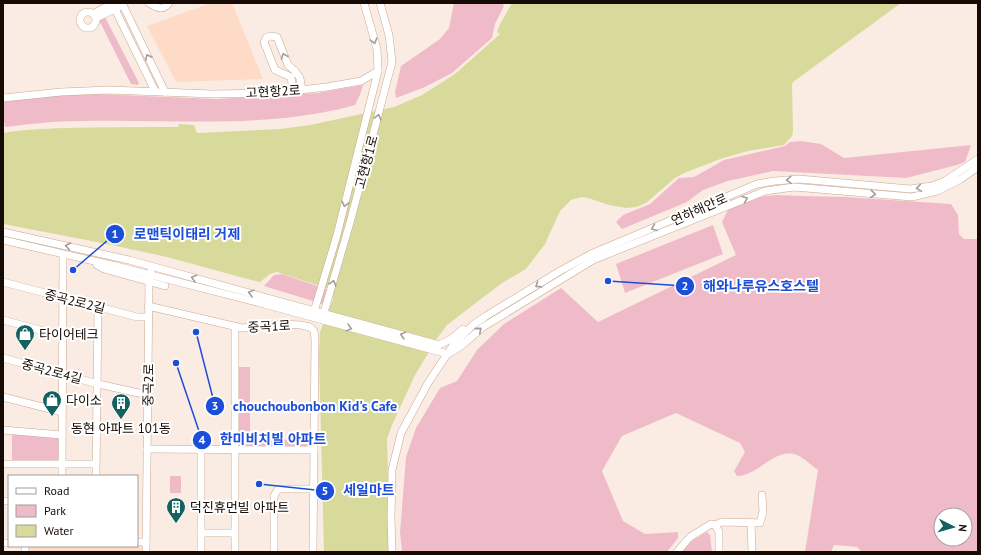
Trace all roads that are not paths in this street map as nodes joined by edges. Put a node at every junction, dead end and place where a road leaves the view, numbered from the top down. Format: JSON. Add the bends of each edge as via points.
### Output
{"nodes":[{"id":1,"x":124,"y":3,"type":"edge"},
{"id":2,"x":149,"y":3,"type":"edge"},
{"id":3,"x":169,"y":3,"type":"edge"},
{"id":4,"x":364,"y":3,"type":"edge"},
{"id":5,"x":380,"y":3,"type":"edge"},
{"id":6,"x":113,"y":5,"type":"edge"},
{"id":7,"x":94,"y":16,"type":"dead end"},
{"id":8,"x":378,"y":71,"type":"junction"},
{"id":9,"x":293,"y":90,"type":"junction"},
{"id":10,"x":302,"y":90,"type":"junction"},
{"id":11,"x":155,"y":92,"type":"junction"},
{"id":12,"x":165,"y":92,"type":"junction"},
{"id":13,"x":3,"y":98,"type":"edge"},
{"id":14,"x":978,"y":160,"type":"edge"},
{"id":15,"x":978,"y":167,"type":"edge"},
{"id":16,"x":3,"y":232,"type":"edge"},
{"id":17,"x":3,"y":240,"type":"edge"},
{"id":18,"x":63,"y":254,"type":"junction"},
{"id":19,"x":152,"y":266,"type":"junction"},
{"id":20,"x":149,"y":279,"type":"junction"},
{"id":21,"x":3,"y":282,"type":"edge"},
{"id":22,"x":165,"y":286,"type":"dead end"},
{"id":23,"x":231,"y":292,"type":"junction"},
{"id":24,"x":62,"y":298,"type":"junction"},
{"id":25,"x":148,"y":306,"type":"junction"},
{"id":26,"x":98,"y":307,"type":"junction"},
{"id":27,"x":314,"y":314,"type":"junction"},
{"id":28,"x":148,"y":317,"type":"junction"},
{"id":29,"x":323,"y":317,"type":"junction"},
{"id":30,"x":3,"y":320,"type":"edge"},
{"id":31,"x":473,"y":325,"type":"junction"},
{"id":32,"x":234,"y":326,"type":"junction"},
{"id":33,"x":62,"y":336,"type":"junction"},
{"id":34,"x":448,"y":354,"type":"junction"},
{"id":35,"x":3,"y":358,"type":"edge"},
{"id":36,"x":62,"y":374,"type":"junction"},
{"id":37,"x":98,"y":384,"type":"junction"},
{"id":38,"x":148,"y":395,"type":"junction"},
{"id":39,"x":3,"y":397,"type":"edge"},
{"id":40,"x":62,"y":412,"type":"junction"},
{"id":41,"x":3,"y":430,"type":"edge"},
{"id":42,"x":62,"y":435,"type":"junction"},
{"id":43,"x":147,"y":449,"type":"junction"},
{"id":44,"x":201,"y":449,"type":"junction"},
{"id":45,"x":234,"y":449,"type":"junction"},
{"id":46,"x":314,"y":450,"type":"junction"},
{"id":47,"x":3,"y":464,"type":"edge"},
{"id":48,"x":62,"y":464,"type":"junction"},
{"id":49,"x":96,"y":464,"type":"junction"},
{"id":50,"x":62,"y":475,"type":"edge"},
{"id":51,"x":96,"y":475,"type":"edge"},
{"id":52,"x":313,"y":489,"type":"junction"},
{"id":53,"x":762,"y":495,"type":"dead end"},
{"id":54,"x":750,"y":522,"type":"junction"},
{"id":55,"x":715,"y":525,"type":"junction"},
{"id":56,"x":201,"y":533,"type":"junction"},
{"id":57,"x":234,"y":533,"type":"junction"},
{"id":58,"x":138,"y":542,"type":"edge"},
{"id":59,"x":146,"y":542,"type":"junction"},
{"id":60,"x":146,"y":552,"type":"edge"},
{"id":61,"x":201,"y":552,"type":"edge"},
{"id":62,"x":235,"y":552,"type":"edge"},
{"id":63,"x":274,"y":552,"type":"edge"},
{"id":64,"x":313,"y":552,"type":"edge"},
{"id":65,"x":392,"y":552,"type":"edge"},
{"id":66,"x":677,"y":552,"type":"edge"},
{"id":67,"x":719,"y":552,"type":"edge"},
{"id":68,"x":752,"y":552,"type":"edge"}],
"edges":[{"from":1,"to":6,"type":"street"},
{"from":12,"to":1,"type":"street","one_way":true},
{"from":2,"to":3,"type":"street","via":[[161,9]]},
{"from":4,"to":8,"type":"street","name":"고현항1로","one_way":true,"via":[[377,49]]},
{"from":29,"to":5,"type":"street","name":"고현항1로","one_way":true,"via":[[392,62],[389,36]]},
{"from":6,"to":7,"type":"street"},
{"from":6,"to":11,"type":"street"},
{"from":8,"to":10,"type":"street","name":"고현항2로","via":[[361,81]]},
{"from":8,"to":27,"type":"street","name":"고현항1로","one_way":true,"via":[[337,235]]},
{"from":9,"to":10,"type":"street","name":"고현항2로"},
{"from":10,"to":9,"type":"street","one_way":true,"via":[[300,78],[288,65],[277,37],[270,36],[264,42],[275,70],[291,76]]},
{"from":9,"to":12,"type":"street","name":"고현항2로","via":[[213,94]]},
{"from":11,"to":12,"type":"street","name":"고현항2로"},
{"from":11,"to":13,"type":"street","name":"고현항2로","via":[[110,90]]},
{"from":14,"to":31,"type":"street","name":"연하해안로","one_way":true,"via":[[945,181],[910,189],[799,179],[757,184],[591,254]]},
{"from":34,"to":15,"type":"street","name":"연하해안로","one_way":true,"via":[[483,327],[593,260],[765,191],[794,187],[912,197],[937,191]]},
{"from":19,"to":16,"type":"street","one_way":true},
{"from":17,"to":18,"type":"street"},
{"from":18,"to":20,"type":"street"},
{"from":18,"to":24,"type":"street"},
{"from":19,"to":20,"type":"street","name":"중곡2로"},
{"from":23,"to":19,"type":"street","one_way":true},
{"from":20,"to":22,"type":"street"},
{"from":20,"to":23,"type":"street"},
{"from":20,"to":25,"type":"street","name":"중곡2로"},
{"from":21,"to":24,"type":"street","name":"중곡2로2길"},
{"from":23,"to":27,"type":"street","via":[[264,304]]},
{"from":24,"to":26,"type":"street","name":"중곡2로2길"},
{"from":24,"to":33,"type":"street"},
{"from":25,"to":28,"type":"street","name":"중곡2로"},
{"from":25,"to":32,"type":"street","name":"중곡1로"},
{"from":26,"to":28,"type":"street","name":"중곡2로2길","via":[[137,317]]},
{"from":26,"to":37,"type":"street"},
{"from":27,"to":29,"type":"street"},
{"from":28,"to":38,"type":"street","name":"중곡2로"},
{"from":31,"to":29,"type":"street","one_way":true,"via":[[441,345]]},
{"from":29,"to":34,"type":"street","one_way":true},
{"from":30,"to":33,"type":"street"},
{"from":31,"to":34,"type":"street","name":"연하해안로"},
{"from":32,"to":45,"type":"street"},
{"from":32,"to":46,"type":"street","name":"중곡1로","via":[[242,328],[293,324],[310,327],[314,332]]},
{"from":33,"to":36,"type":"street"},
{"from":34,"to":65,"type":"street","name":"연하해안로","via":[[428,383],[401,433],[392,470]]},
{"from":35,"to":36,"type":"street","name":"중곡2로4길"},
{"from":36,"to":37,"type":"street","name":"중곡2로4길"},
{"from":36,"to":40,"type":"street"},
{"from":37,"to":38,"type":"street","name":"중곡2로4길"},
{"from":37,"to":49,"type":"street"},
{"from":38,"to":43,"type":"street","name":"중곡2로"},
{"from":39,"to":40,"type":"street"},
{"from":40,"to":42,"type":"street"},
{"from":41,"to":42,"type":"street"},
{"from":42,"to":48,"type":"street"},
{"from":43,"to":44,"type":"street"},
{"from":43,"to":59,"type":"street","name":"중곡2로"},
{"from":44,"to":45,"type":"street"},
{"from":44,"to":56,"type":"street"},
{"from":45,"to":46,"type":"street"},
{"from":45,"to":57,"type":"street"},
{"from":46,"to":52,"type":"street","name":"중곡1로"},
{"from":47,"to":48,"type":"street"},
{"from":48,"to":49,"type":"street"},
{"from":48,"to":50,"type":"street"},
{"from":49,"to":51,"type":"street"},
{"from":52,"to":63,"type":"street","via":[[278,489],[276,492]]},
{"from":52,"to":64,"type":"street","name":"중곡1로"},
{"from":53,"to":54,"type":"street","via":[[763,512],[760,523]]},
{"from":54,"to":55,"type":"street","via":[[722,522]]},
{"from":54,"to":68,"type":"street"},
{"from":55,"to":66,"type":"street","via":[[711,524],[690,537]]},
{"from":55,"to":67,"type":"street","via":[[719,532]]},
{"from":56,"to":57,"type":"street"},
{"from":56,"to":61,"type":"street"},
{"from":57,"to":62,"type":"street"},
{"from":58,"to":59,"type":"street"},
{"from":59,"to":60,"type":"street","name":"중곡2로"}]}
